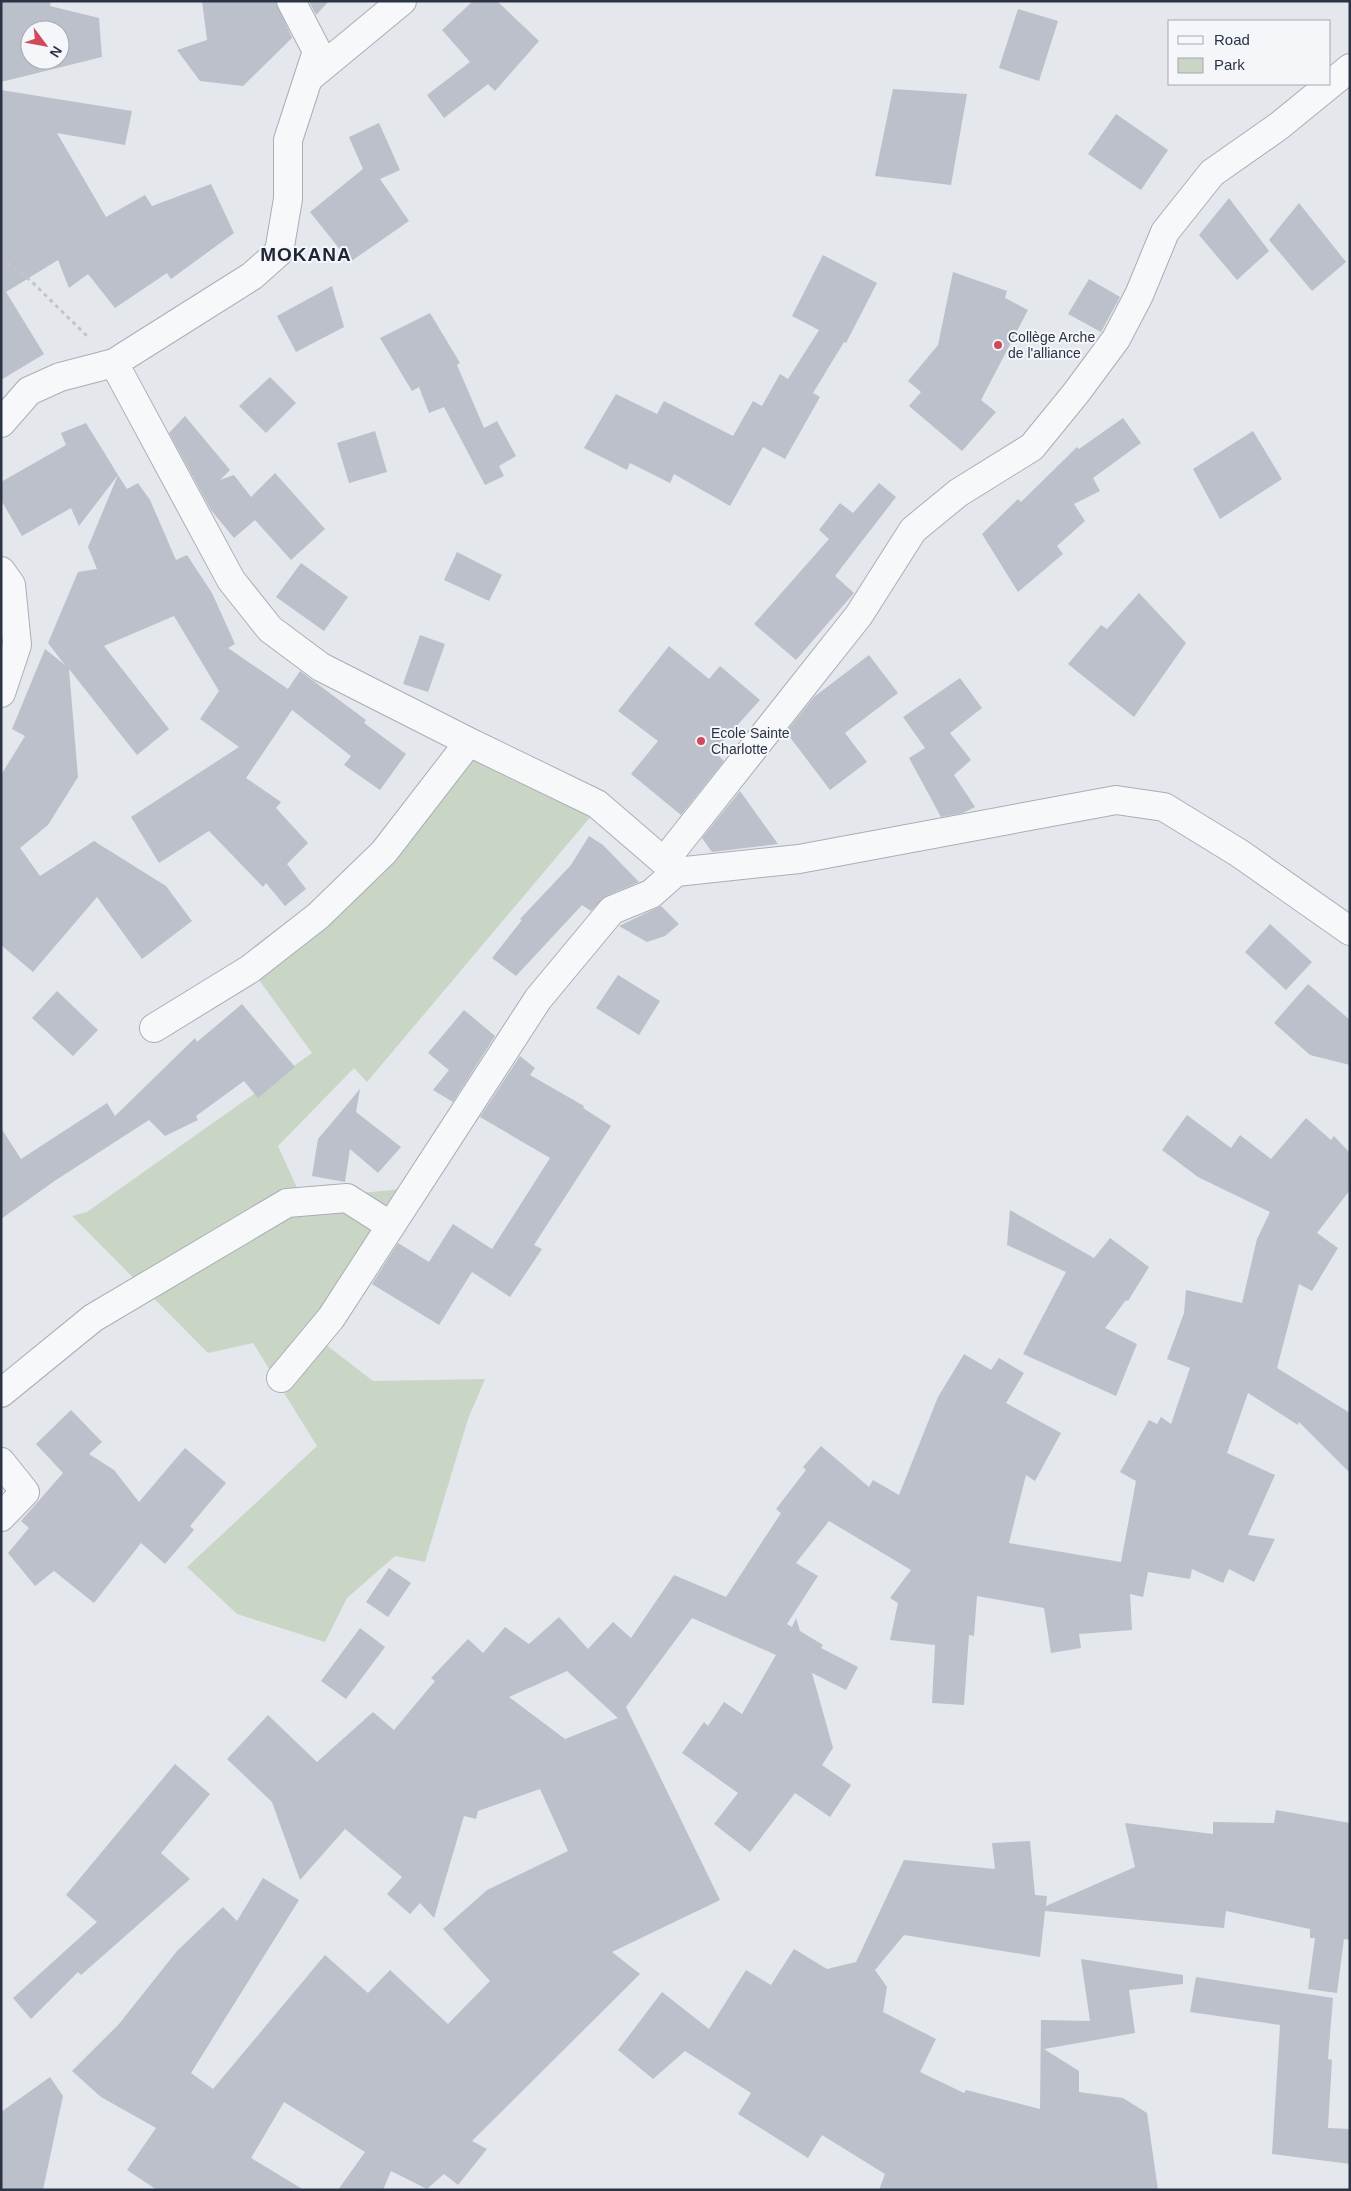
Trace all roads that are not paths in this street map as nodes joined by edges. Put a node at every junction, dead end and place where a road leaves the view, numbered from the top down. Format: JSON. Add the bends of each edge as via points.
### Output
{"nodes":[{"id":1,"x":291,"y":1,"type":"edge"},
{"id":2,"x":402,"y":1,"type":"edge"},
{"id":3,"x":1350,"y":68,"type":"edge"},
{"id":4,"x":310,"y":77,"type":"junction"},
{"id":5,"x":1331,"y":84,"type":"edge"},
{"id":6,"x":1329,"y":85,"type":"edge"},
{"id":7,"x":114,"y":363,"type":"junction"},
{"id":8,"x":1,"y":423,"type":"edge"},
{"id":9,"x":1,"y":571,"type":"edge"},
{"id":10,"x":1,"y":693,"type":"edge"},
{"id":11,"x":469,"y":742,"type":"junction"},
{"id":12,"x":670,"y":866,"type":"junction"},
{"id":13,"x":1350,"y":931,"type":"edge"},
{"id":14,"x":154,"y":1028,"type":"dead end"},
{"id":15,"x":391,"y":1226,"type":"junction"},
{"id":16,"x":281,"y":1378,"type":"dead end"},
{"id":17,"x":1,"y":1393,"type":"edge"},
{"id":18,"x":1,"y":1462,"type":"edge"},
{"id":19,"x":1,"y":1517,"type":"edge"}],
"edges":[{"from":1,"to":4,"type":"street","via":[[317,51]]},
{"from":2,"to":4,"type":"street"},
{"from":3,"to":5,"type":"street"},
{"from":4,"to":7,"type":"street","via":[[288,140],[288,199],[279,252],[252,276]]},
{"from":6,"to":12,"type":"street","via":[[1279,126],[1212,173],[1165,232],[1139,295],[1116,339],[1076,393],[1032,446],[958,493],[914,530],[859,615]]},
{"from":7,"to":8,"type":"street","via":[[60,377],[29,391]]},
{"from":7,"to":11,"type":"street","via":[[231,580],[270,629],[321,667]]},
{"from":9,"to":10,"type":"street","via":[[11,585],[17,645]]},
{"from":11,"to":12,"type":"street","via":[[597,804]]},
{"from":11,"to":14,"type":"street","via":[[384,852],[318,916],[250,969]]},
{"from":12,"to":13,"type":"street","via":[[798,859],[1116,800],[1164,807],[1239,853]]},
{"from":12,"to":15,"type":"street","via":[[651,894],[612,910],[538,999]]},
{"from":15,"to":16,"type":"street","via":[[331,1318]]},
{"from":15,"to":17,"type":"street","via":[[346,1198],[287,1203],[93,1318]]},
{"from":18,"to":19,"type":"street","via":[[25,1492]]}]}
